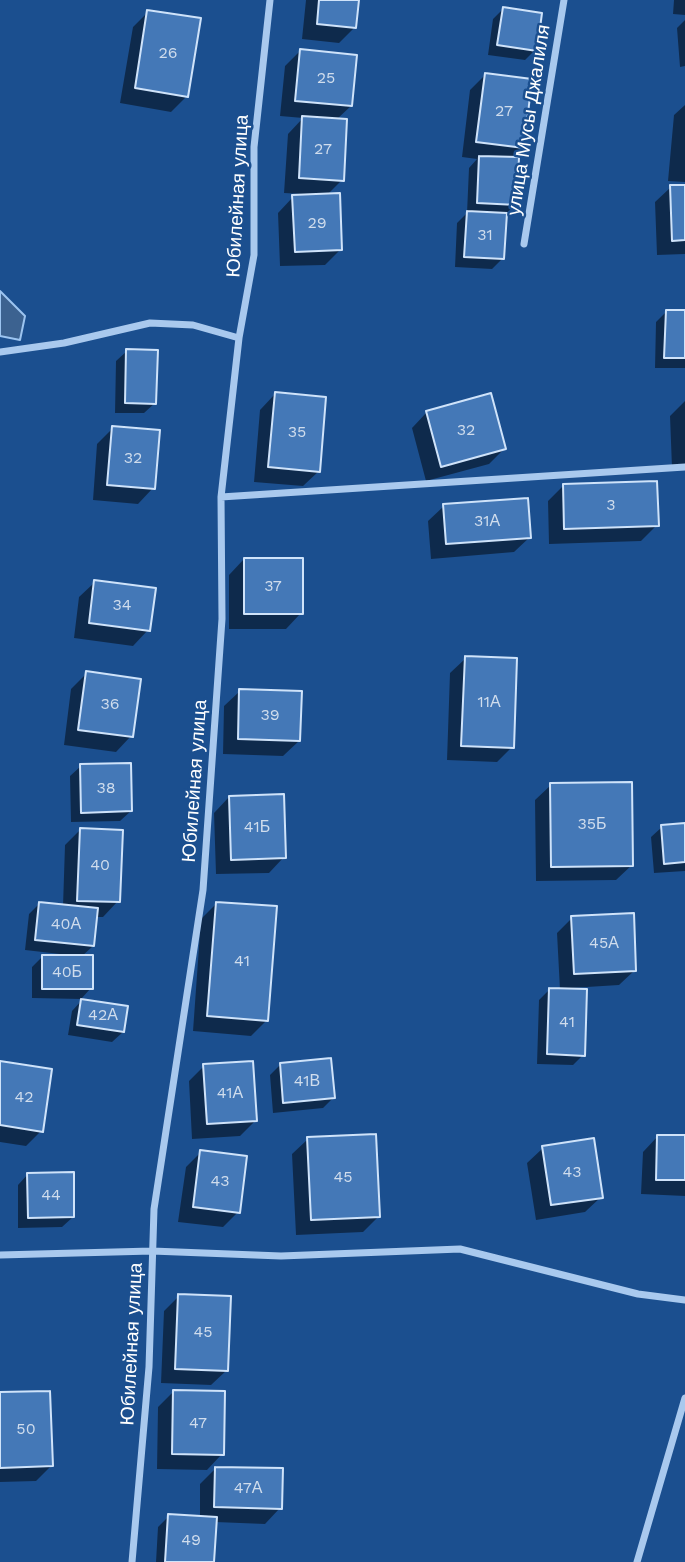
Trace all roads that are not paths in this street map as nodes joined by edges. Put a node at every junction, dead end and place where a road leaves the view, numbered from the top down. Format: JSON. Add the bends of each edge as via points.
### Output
{"nodes":[{"id":1,"x":270,"y":0,"type":"edge"},
{"id":2,"x":564,"y":0,"type":"edge"},
{"id":3,"x":524,"y":244,"type":"dead end"},
{"id":4,"x":239,"y":338,"type":"junction"},
{"id":5,"x":0,"y":352,"type":"edge"},
{"id":6,"x":685,"y":467,"type":"edge"},
{"id":7,"x":221,"y":497,"type":"junction"},
{"id":8,"x":152,"y":1251,"type":"junction"},
{"id":9,"x":0,"y":1255,"type":"edge"},
{"id":10,"x":685,"y":1300,"type":"edge"},
{"id":11,"x":685,"y":1398,"type":"edge"},
{"id":12,"x":132,"y":1562,"type":"edge"},
{"id":13,"x":637,"y":1562,"type":"edge"}],
"edges":[{"from":1,"to":4,"type":"street","name":"Юбилейная улица","via":[[254,148],[254,255]]},
{"from":2,"to":3,"type":"street","name":"улица Мусы Джалиля"},
{"from":4,"to":5,"type":"street","via":[[193,325],[150,323]]},
{"from":4,"to":7,"type":"street","name":"Юбилейная улица"},
{"from":6,"to":7,"type":"street"},
{"from":7,"to":8,"type":"street","name":"Юбилейная улица","via":[[222,618],[203,890],[154,1209]]},
{"from":8,"to":9,"type":"street"},
{"from":8,"to":10,"type":"street","via":[[281,1256],[460,1249],[638,1294]]},
{"from":8,"to":12,"type":"street","name":"Юбилейная улица","via":[[149,1367]]},
{"from":11,"to":13,"type":"street"}]}
